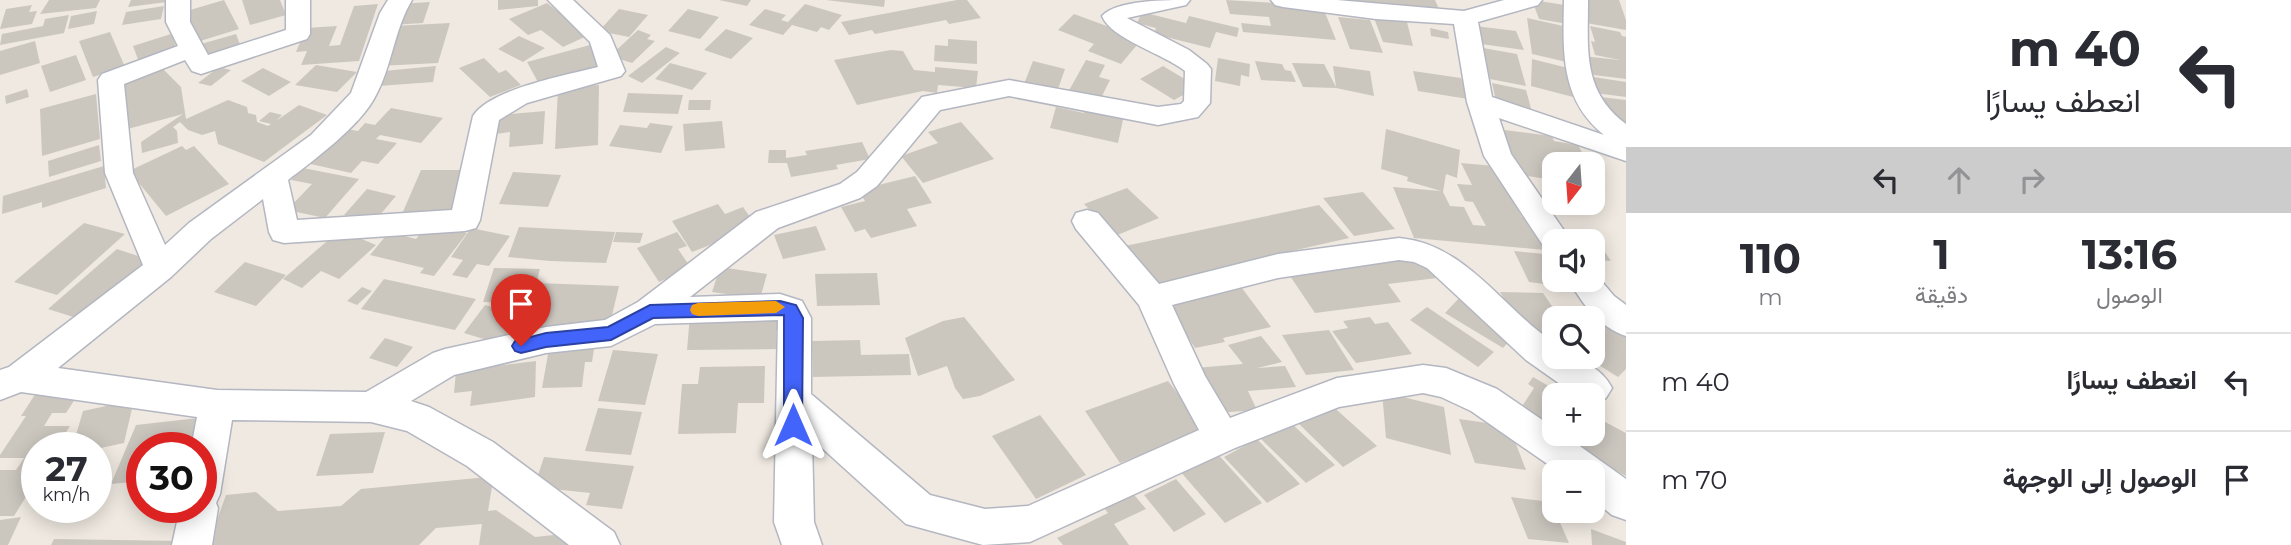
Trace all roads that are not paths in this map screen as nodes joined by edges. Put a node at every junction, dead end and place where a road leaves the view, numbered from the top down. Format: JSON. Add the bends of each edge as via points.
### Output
{"nodes":[{"id":1,"x":178,"y":0,"type":"edge"},
{"id":2,"x":298,"y":0,"type":"edge"},
{"id":3,"x":400,"y":0,"type":"edge"},
{"id":4,"x":560,"y":0,"type":"edge"},
{"id":5,"x":1178,"y":0,"type":"edge"},
{"id":6,"x":1283,"y":0,"type":"edge"},
{"id":7,"x":1530,"y":0,"type":"edge"},
{"id":8,"x":1576,"y":0,"type":"edge"},
{"id":9,"x":1465,"y":19,"type":"junction"},
{"id":10,"x":192,"y":49,"type":"junction"},
{"id":11,"x":1480,"y":102,"type":"junction"},
{"id":12,"x":1626,"y":138,"type":"edge"},
{"id":13,"x":1626,"y":152,"type":"edge"},
{"id":14,"x":273,"y":176,"type":"junction"},
{"id":15,"x":1087,"y":221,"type":"dead end"},
{"id":16,"x":1548,"y":229,"type":"edge"},
{"id":17,"x":160,"y":269,"type":"junction"},
{"id":18,"x":1594,"y":292,"type":"edge"},
{"id":19,"x":1152,"y":298,"type":"junction"},
{"id":20,"x":650,"y":311,"type":"junction"},
{"id":21,"x":1626,"y":323,"type":"edge"},
{"id":22,"x":11,"y":382,"type":"edge"},
{"id":23,"x":1587,"y":383,"type":"edge"},
{"id":24,"x":793,"y":401,"type":"junction"},
{"id":25,"x":217,"y":405,"type":"junction"},
{"id":26,"x":371,"y":407,"type":"junction"},
{"id":27,"x":212,"y":432,"type":"edge"},
{"id":28,"x":1222,"y":437,"type":"junction"},
{"id":29,"x":1571,"y":460,"type":"edge"},
{"id":30,"x":1605,"y":486,"type":"edge"},
{"id":31,"x":1626,"y":502,"type":"edge"},
{"id":32,"x":196,"y":523,"type":"edge"},
{"id":33,"x":192,"y":545,"type":"edge"},
{"id":34,"x":600,"y":545,"type":"edge"},
{"id":35,"x":802,"y":545,"type":"edge"}],
"edges":[{"from":1,"to":10,"type":"street","via":[[178,22]]},
{"from":2,"to":10,"type":"street","via":[[298,34],[201,66]]},
{"from":3,"to":14,"type":"street","via":[[363,96],[321,141]]},
{"from":4,"to":14,"type":"street","via":[[601,40],[612,71],[518,97],[486,116],[465,220],[284,232]]},
{"from":5,"to":20,"type":"street","via":[[1114,16],[1117,24],[1198,69],[1197,103],[1189,111],[1158,116],[1009,88],[931,103],[867,179],[850,191],[767,220]]},
{"from":6,"to":9,"type":"street"},
{"from":7,"to":9,"type":"street"},
{"from":8,"to":12,"type":"street","via":[[1580,89],[1596,113]]},
{"from":9,"to":11,"type":"street"},
{"from":10,"to":17,"type":"street","via":[[111,80],[119,173]]},
{"from":11,"to":13,"type":"street"},
{"from":11,"to":16,"type":"street","via":[[1498,156]]},
{"from":14,"to":17,"type":"street","via":[[200,231]]},
{"from":15,"to":19,"type":"street"},
{"from":17,"to":22,"type":"street"},
{"from":18,"to":21,"type":"street"},
{"from":19,"to":23,"type":"street","via":[[1278,266],[1399,249],[1419,251],[1438,260],[1538,349]]},
{"from":19,"to":28,"type":"street","via":[[1191,384]]},
{"from":20,"to":24,"type":"street","via":[[790,310],[795,318]]},
{"from":20,"to":26,"type":"street","via":[[611,333],[546,340],[445,363]]},
{"from":22,"to":25,"type":"street"},
{"from":24,"to":28,"type":"street","via":[[920,511],[985,527],[1030,524]]},
{"from":24,"to":35,"type":"street","via":[[794,522]]},
{"from":25,"to":26,"type":"street"},
{"from":25,"to":27,"type":"street"},
{"from":26,"to":34,"type":"street","via":[[416,418],[480,454]]},
{"from":28,"to":29,"type":"street","via":[[1337,393],[1423,379],[1446,383],[1484,400]]},
{"from":30,"to":31,"type":"street"},
{"from":32,"to":33,"type":"street"}]}
